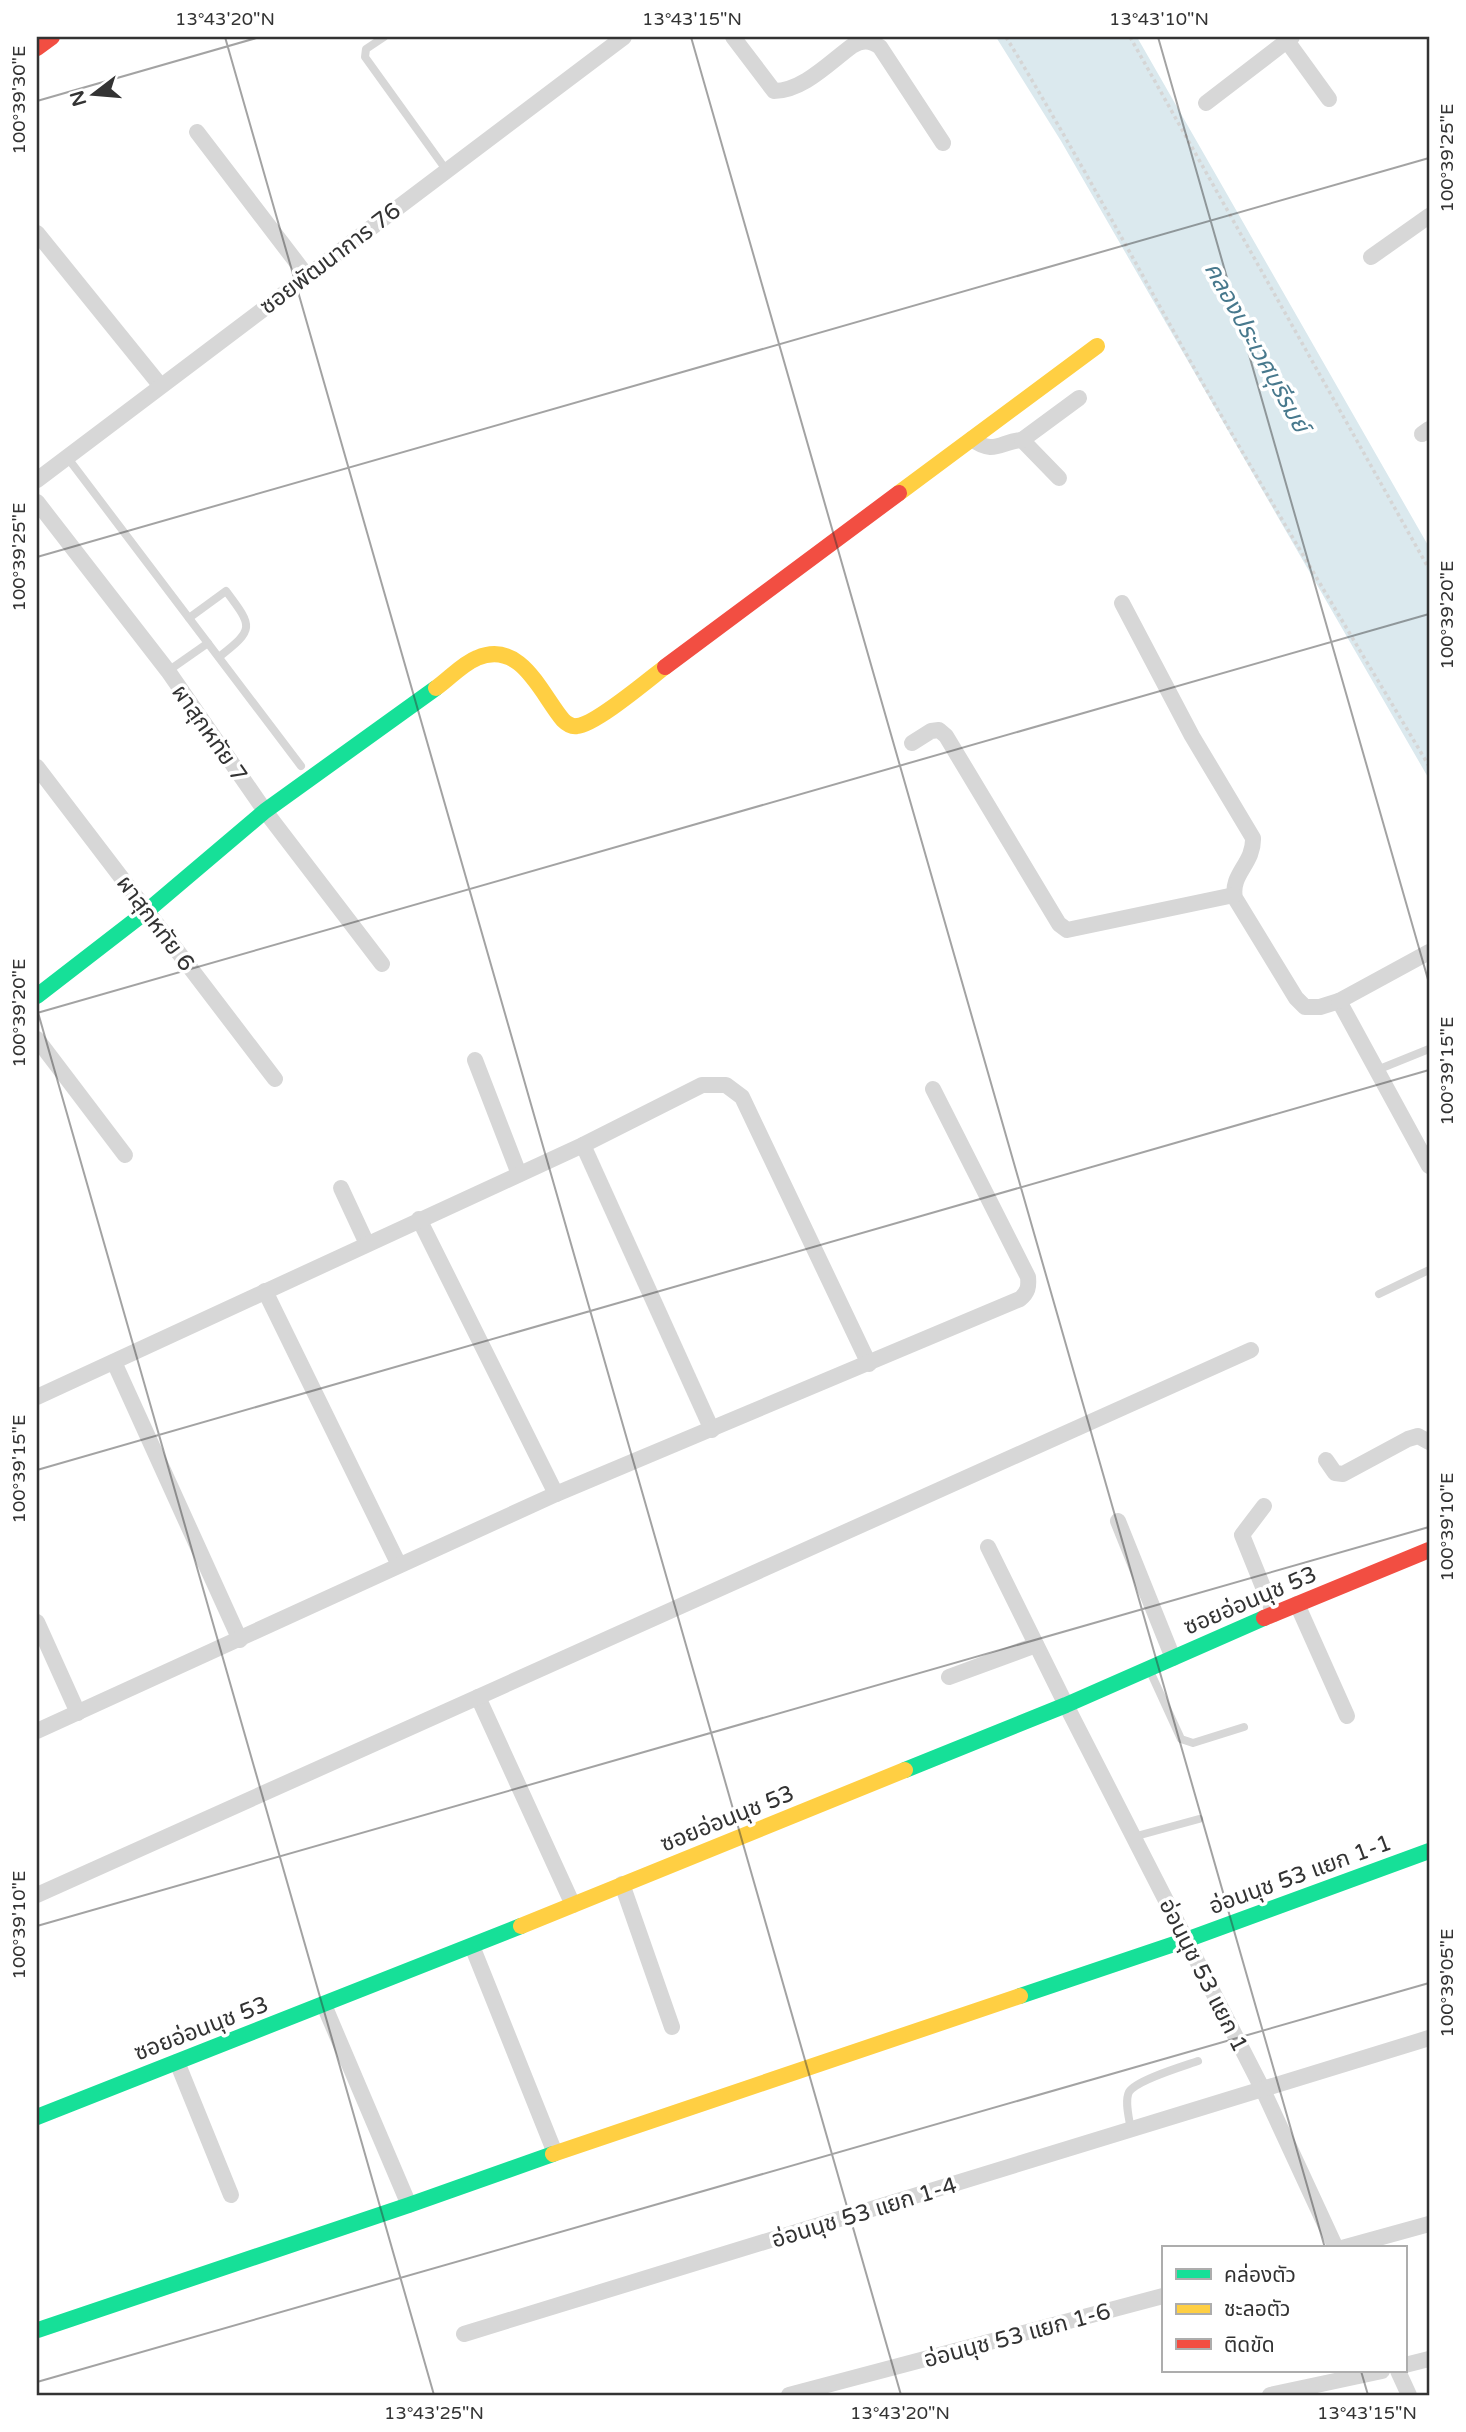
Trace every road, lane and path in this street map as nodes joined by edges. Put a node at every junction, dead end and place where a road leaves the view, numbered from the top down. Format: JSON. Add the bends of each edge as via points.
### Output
{"nodes":[{"id":1,"x":52,"y":37,"type":"edge"},
{"id":2,"x":384,"y":37,"type":"edge"},
{"id":3,"x":733,"y":37,"type":"edge"},
{"id":4,"x":1006,"y":37,"type":"edge"},
{"id":5,"x":1130,"y":37,"type":"edge"},
{"id":6,"x":1290,"y":39,"type":"edge"},
{"id":7,"x":613,"y":40,"type":"edge"},
{"id":8,"x":370,"y":41,"type":"edge"},
{"id":9,"x":37,"y":48,"type":"edge"},
{"id":10,"x":1329,"y":99,"type":"dead end"},
{"id":11,"x":1206,"y":103,"type":"dead end"},
{"id":12,"x":197,"y":132,"type":"dead end"},
{"id":13,"x":943,"y":143,"type":"dead end"},
{"id":14,"x":447,"y":171,"type":"junction"},
{"id":15,"x":1429,"y":216,"type":"edge"},
{"id":16,"x":37,"y":233,"type":"edge"},
{"id":17,"x":1371,"y":257,"type":"dead end"},
{"id":18,"x":307,"y":276,"type":"junction"},
{"id":19,"x":1097,"y":346,"type":"dead end"},
{"id":20,"x":160,"y":385,"type":"junction"},
{"id":21,"x":1079,"y":398,"type":"dead end"},
{"id":22,"x":971,"y":439,"type":"junction"},
{"id":23,"x":1023,"y":440,"type":"junction"},
{"id":24,"x":67,"y":457,"type":"junction"},
{"id":25,"x":1059,"y":478,"type":"dead end"},
{"id":26,"x":37,"y":480,"type":"edge"},
{"id":27,"x":37,"y":502,"type":"edge"},
{"id":28,"x":1429,"y":569,"type":"edge"},
{"id":29,"x":1122,"y":603,"type":"dead end"},
{"id":30,"x":189,"y":618,"type":"junction"},
{"id":31,"x":208,"y":643,"type":"junction"},
{"id":32,"x":219,"y":657,"type":"junction"},
{"id":33,"x":168,"y":671,"type":"junction"},
{"id":34,"x":912,"y":743,"type":"dead end"},
{"id":35,"x":301,"y":766,"type":"dead end"},
{"id":36,"x":1429,"y":766,"type":"edge"},
{"id":37,"x":37,"y":767,"type":"edge"},
{"id":38,"x":264,"y":811,"type":"junction"},
{"id":39,"x":1234,"y":895,"type":"junction"},
{"id":40,"x":147,"y":911,"type":"junction"},
{"id":41,"x":1429,"y":952,"type":"edge"},
{"id":42,"x":382,"y":964,"type":"dead end"},
{"id":43,"x":37,"y":996,"type":"edge"},
{"id":44,"x":1339,"y":1001,"type":"junction"},
{"id":45,"x":37,"y":1039,"type":"edge"},
{"id":46,"x":1429,"y":1049,"type":"edge"},
{"id":47,"x":475,"y":1060,"type":"dead end"},
{"id":48,"x":1377,"y":1070,"type":"junction"},
{"id":49,"x":275,"y":1079,"type":"dead end"},
{"id":50,"x":933,"y":1089,"type":"dead end"},
{"id":51,"x":583,"y":1145,"type":"junction"},
{"id":52,"x":125,"y":1155,"type":"dead end"},
{"id":53,"x":1429,"y":1166,"type":"edge"},
{"id":54,"x":519,"y":1174,"type":"junction"},
{"id":55,"x":341,"y":1188,"type":"dead end"},
{"id":56,"x":419,"y":1219,"type":"junction"},
{"id":57,"x":368,"y":1244,"type":"junction"},
{"id":58,"x":1429,"y":1270,"type":"edge"},
{"id":59,"x":265,"y":1291,"type":"junction"},
{"id":60,"x":1379,"y":1294,"type":"dead end"},
{"id":61,"x":1251,"y":1350,"type":"dead end"},
{"id":62,"x":114,"y":1362,"type":"junction"},
{"id":63,"x":869,"y":1364,"type":"junction"},
{"id":64,"x":37,"y":1397,"type":"edge"},
{"id":65,"x":712,"y":1430,"type":"junction"},
{"id":66,"x":1429,"y":1442,"type":"edge"},
{"id":67,"x":1326,"y":1460,"type":"dead end"},
{"id":68,"x":556,"y":1494,"type":"junction"},
{"id":69,"x":1264,"y":1506,"type":"dead end"},
{"id":70,"x":1118,"y":1521,"type":"dead end"},
{"id":71,"x":988,"y":1547,"type":"dead end"},
{"id":72,"x":1429,"y":1549,"type":"edge"},
{"id":73,"x":399,"y":1565,"type":"junction"},
{"id":74,"x":1297,"y":1604,"type":"junction"},
{"id":75,"x":1274,"y":1614,"type":"junction"},
{"id":76,"x":37,"y":1622,"type":"edge"},
{"id":77,"x":240,"y":1640,"type":"junction"},
{"id":78,"x":1036,"y":1645,"type":"junction"},
{"id":79,"x":1173,"y":1658,"type":"junction"},
{"id":80,"x":1149,"y":1669,"type":"junction"},
{"id":81,"x":949,"y":1677,"type":"dead end"},
{"id":82,"x":478,"y":1697,"type":"junction"},
{"id":83,"x":1066,"y":1705,"type":"junction"},
{"id":84,"x":78,"y":1713,"type":"junction"},
{"id":85,"x":1347,"y":1716,"type":"dead end"},
{"id":86,"x":1244,"y":1727,"type":"dead end"},
{"id":87,"x":37,"y":1731,"type":"edge"},
{"id":88,"x":1199,"y":1819,"type":"dead end"},
{"id":89,"x":1133,"y":1837,"type":"junction"},
{"id":90,"x":1429,"y":1851,"type":"edge"},
{"id":91,"x":622,"y":1884,"type":"junction"},
{"id":92,"x":37,"y":1895,"type":"edge"},
{"id":93,"x":573,"y":1905,"type":"junction"},
{"id":94,"x":1186,"y":1940,"type":"junction"},
{"id":95,"x":472,"y":1947,"type":"junction"},
{"id":96,"x":324,"y":2005,"type":"junction"},
{"id":97,"x":672,"y":2027,"type":"dead end"},
{"id":98,"x":1429,"y":2038,"type":"edge"},
{"id":99,"x":1198,"y":2061,"type":"dead end"},
{"id":100,"x":177,"y":2062,"type":"junction"},
{"id":101,"x":1264,"y":2090,"type":"junction"},
{"id":102,"x":37,"y":2117,"type":"edge"},
{"id":103,"x":1130,"y":2131,"type":"junction"},
{"id":104,"x":555,"y":2152,"type":"junction"},
{"id":105,"x":231,"y":2195,"type":"dead end"},
{"id":106,"x":408,"y":2205,"type":"junction"},
{"id":107,"x":1429,"y":2224,"type":"edge"},
{"id":108,"x":1338,"y":2246,"type":"edge"},
{"id":109,"x":1346,"y":2246,"type":"edge"},
{"id":110,"x":1162,"y":2296,"type":"edge"},
{"id":111,"x":37,"y":2330,"type":"edge"},
{"id":112,"x":464,"y":2334,"type":"dead end"},
{"id":113,"x":1429,"y":2359,"type":"edge"},
{"id":114,"x":1406,"y":2365,"type":"edge"},
{"id":115,"x":1377,"y":2372,"type":"edge"},
{"id":116,"x":1398,"y":2372,"type":"edge"},
{"id":117,"x":789,"y":2395,"type":"edge"},
{"id":118,"x":1270,"y":2395,"type":"edge"},
{"id":119,"x":1409,"y":2395,"type":"edge"}],
"edges":[{"from":1,"to":9,"type":"street"},
{"from":2,"to":8,"type":"lane"},
{"from":3,"to":13,"type":"street","via":[[774,91],[796,87],[852,46],[871,42],[880,47]]},
{"from":4,"to":36,"type":"path"},
{"from":5,"to":28,"type":"path"},
{"from":6,"to":10,"type":"street"},
{"from":6,"to":11,"type":"street"},
{"from":7,"to":14,"type":"street","name":"ซอยพัฒนาการ 76"},
{"from":8,"to":14,"type":"lane","via":[[365,57]]},
{"from":12,"to":18,"type":"street"},
{"from":14,"to":18,"type":"street","name":"ซอยพัฒนาการ 76"},
{"from":15,"to":17,"type":"street"},
{"from":16,"to":20,"type":"street"},
{"from":18,"to":20,"type":"street","name":"ซอยพัฒนาการ 76"},
{"from":19,"to":22,"type":"street"},
{"from":20,"to":24,"type":"street","name":"ซอยพัฒนาการ 76"},
{"from":21,"to":23,"type":"street"},
{"from":22,"to":23,"type":"street","via":[[996,449]]},
{"from":22,"to":38,"type":"street","via":[[582,726],[562,719],[526,667],[508,656],[477,658]]},
{"from":23,"to":25,"type":"street"},
{"from":24,"to":26,"type":"street","name":"ซอยพัฒนาการ 76"},
{"from":24,"to":30,"type":"lane"},
{"from":27,"to":33,"type":"street","name":"ผาสุกหทัย 7"},
{"from":29,"to":39,"type":"street","via":[[1192,736],[1254,838]]},
{"from":30,"to":31,"type":"lane"},
{"from":30,"to":32,"type":"lane","via":[[226,591],[233,600],[245,616],[247,628],[241,640]]},
{"from":31,"to":32,"type":"lane"},
{"from":31,"to":33,"type":"lane"},
{"from":32,"to":35,"type":"lane"},
{"from":33,"to":38,"type":"street","name":"ผาสุกหทัย 7"},
{"from":34,"to":39,"type":"street","via":[[931,731],[946,736],[1059,924],[1067,930]]},
{"from":37,"to":40,"type":"street","name":"ผาสุกหทัย 6"},
{"from":38,"to":40,"type":"street"},
{"from":38,"to":42,"type":"street","name":"ผาสุกหทัย 7"},
{"from":39,"to":44,"type":"street","via":[[1296,998],[1305,1007]]},
{"from":40,"to":43,"type":"street"},
{"from":40,"to":49,"type":"street","name":"ผาสุกหทัย 6"},
{"from":41,"to":44,"type":"street"},
{"from":44,"to":48,"type":"street"},
{"from":45,"to":52,"type":"street"},
{"from":46,"to":48,"type":"lane"},
{"from":47,"to":54,"type":"street"},
{"from":48,"to":53,"type":"street"},
{"from":50,"to":63,"type":"street","via":[[1029,1286],[1020,1299]]},
{"from":51,"to":54,"type":"street"},
{"from":51,"to":63,"type":"street","via":[[702,1085],[726,1084],[743,1097]]},
{"from":51,"to":65,"type":"street"},
{"from":54,"to":56,"type":"street"},
{"from":55,"to":57,"type":"street"},
{"from":56,"to":57,"type":"street"},
{"from":56,"to":68,"type":"street"},
{"from":57,"to":59,"type":"street"},
{"from":58,"to":60,"type":"lane"},
{"from":59,"to":62,"type":"street"},
{"from":59,"to":73,"type":"street"},
{"from":61,"to":82,"type":"street"},
{"from":62,"to":64,"type":"street"},
{"from":62,"to":77,"type":"street"},
{"from":63,"to":65,"type":"street"},
{"from":65,"to":68,"type":"street"},
{"from":66,"to":67,"type":"street","via":[[1418,1436],[1408,1439],[1343,1474],[1335,1473]]},
{"from":68,"to":73,"type":"street"},
{"from":69,"to":75,"type":"street","via":[[1242,1535]]},
{"from":70,"to":79,"type":"street"},
{"from":71,"to":78,"type":"street","name":"อ่อนนุช 53 แยก 1"},
{"from":72,"to":74,"type":"street","name":"ซอยอ่อนนุช 53"},
{"from":73,"to":77,"type":"street"},
{"from":74,"to":75,"type":"street","name":"ซอยอ่อนนุช 53"},
{"from":74,"to":85,"type":"street"},
{"from":75,"to":79,"type":"street","name":"ซอยอ่อนนุช 53"},
{"from":76,"to":84,"type":"street"},
{"from":77,"to":84,"type":"street"},
{"from":78,"to":81,"type":"street"},
{"from":78,"to":83,"type":"street","name":"อ่อนนุช 53 แยก 1"},
{"from":79,"to":80,"type":"street","name":"ซอยอ่อนนุช 53"},
{"from":80,"to":83,"type":"street","name":"ซอยอ่อนนุช 53"},
{"from":80,"to":86,"type":"lane","via":[[1181,1739],[1193,1743]]},
{"from":82,"to":92,"type":"street"},
{"from":82,"to":93,"type":"street"},
{"from":83,"to":89,"type":"street","name":"อ่อนนุช 53 แยก 1"},
{"from":83,"to":91,"type":"street","name":"ซอยอ่อนนุช 53"},
{"from":84,"to":87,"type":"street"},
{"from":88,"to":89,"type":"lane"},
{"from":89,"to":94,"type":"street","name":"อ่อนนุช 53 แยก 1"},
{"from":90,"to":94,"type":"street","name":"อ่อนนุช 53 แยก 1-1"},
{"from":91,"to":93,"type":"street","name":"ซอยอ่อนนุช 53"},
{"from":91,"to":97,"type":"street"},
{"from":93,"to":95,"type":"street","name":"ซอยอ่อนนุช 53"},
{"from":94,"to":101,"type":"street","name":"อ่อนนุช 53 แยก 1"},
{"from":94,"to":104,"type":"street","name":"อ่อนนุช 53 แยก 1-1"},
{"from":95,"to":96,"type":"street","name":"ซอยอ่อนนุช 53"},
{"from":95,"to":104,"type":"street"},
{"from":96,"to":100,"type":"street","name":"ซอยอ่อนนุช 53"},
{"from":96,"to":106,"type":"street"},
{"from":98,"to":101,"type":"street","name":"อ่อนนุช 53 แยก 1-4"},
{"from":99,"to":103,"type":"lane","via":[[1129,2091]]},
{"from":100,"to":102,"type":"street","name":"ซอยอ่อนนุช 53"},
{"from":100,"to":105,"type":"street"},
{"from":101,"to":103,"type":"street","name":"อ่อนนุช 53 แยก 1-4"},
{"from":101,"to":108,"type":"street","name":"อ่อนนุช 53 แยก 1"},
{"from":103,"to":112,"type":"street","name":"อ่อนนุช 53 แยก 1-4"},
{"from":104,"to":106,"type":"street","name":"อ่อนนุช 53 แยก 1-1"},
{"from":106,"to":111,"type":"street","name":"อ่อนนุช 53 แยก 1-1"},
{"from":107,"to":109,"type":"street"},
{"from":110,"to":117,"type":"street","name":"อ่อนนุช 53 แยก 1-6"},
{"from":113,"to":114,"type":"street"},
{"from":115,"to":118,"type":"street"},
{"from":116,"to":119,"type":"street"}]}
